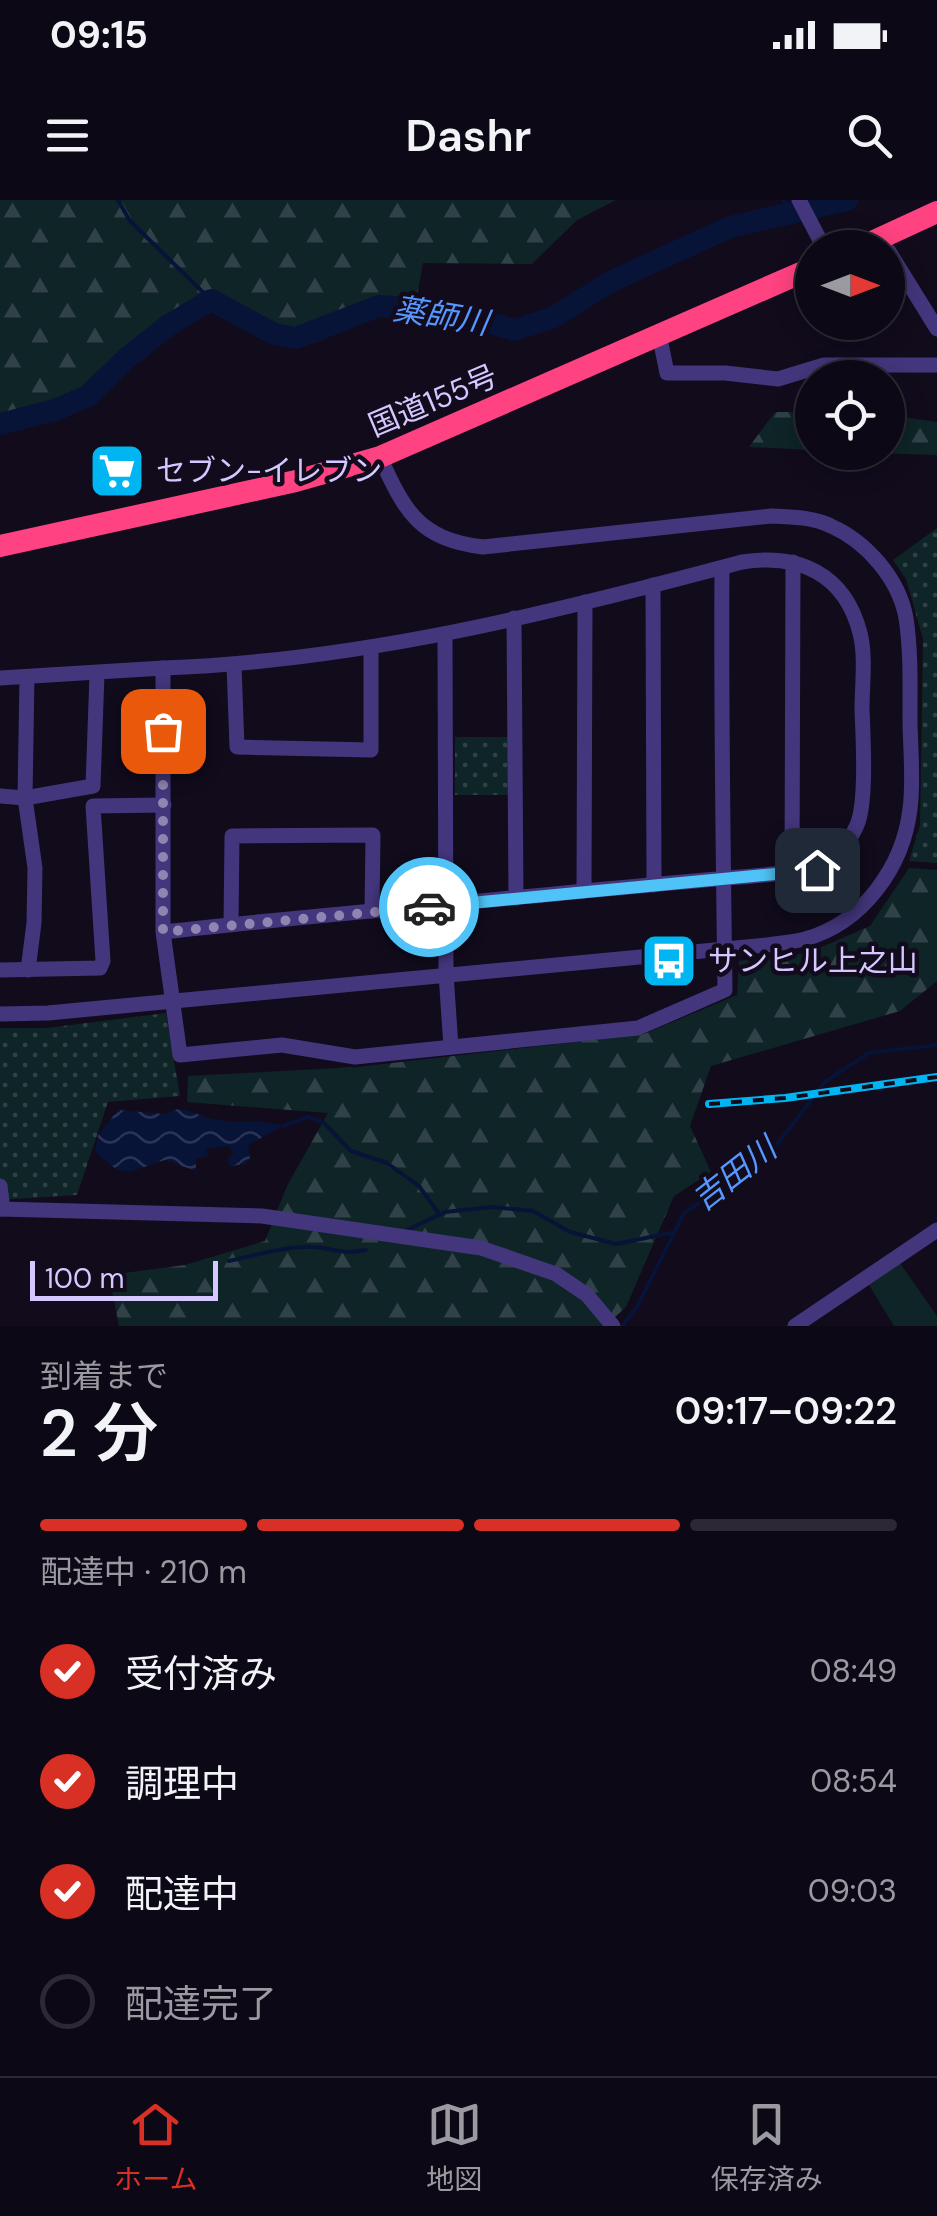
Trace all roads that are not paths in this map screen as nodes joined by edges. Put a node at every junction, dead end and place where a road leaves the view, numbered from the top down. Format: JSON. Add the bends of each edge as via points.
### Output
{"nodes":[{"id":1,"x":799,"y":200,"type":"edge"},
{"id":2,"x":937,"y":212,"type":"edge"},
{"id":3,"x":815,"y":230,"type":"edge"},
{"id":4,"x":905,"y":230,"type":"edge"},
{"id":5,"x":795,"y":275,"type":"edge"},
{"id":6,"x":905,"y":284,"type":"edge"},
{"id":7,"x":937,"y":329,"type":"edge"},
{"id":8,"x":658,"y":334,"type":"junction"},
{"id":9,"x":937,"y":366,"type":"edge"},
{"id":10,"x":380,"y":457,"type":"junction"},
{"id":11,"x":0,"y":546,"type":"edge"},
{"id":12,"x":793,"y":562,"type":"junction"},
{"id":13,"x":722,"y":568,"type":"junction"},
{"id":14,"x":653,"y":585,"type":"junction"},
{"id":15,"x":584,"y":602,"type":"junction"},
{"id":16,"x":514,"y":618,"type":"junction"},
{"id":17,"x":445,"y":634,"type":"junction"},
{"id":18,"x":371,"y":649,"type":"junction"},
{"id":19,"x":234,"y":665,"type":"junction"},
{"id":20,"x":163,"y":668,"type":"junction"},
{"id":21,"x":97,"y":674,"type":"junction"},
{"id":22,"x":27,"y":677,"type":"junction"},
{"id":23,"x":0,"y":678,"type":"edge"},
{"id":24,"x":0,"y":796,"type":"edge"},
{"id":25,"x":25,"y":798,"type":"junction"},
{"id":26,"x":164,"y":805,"type":"junction"},
{"id":27,"x":792,"y":873,"type":"junction"},
{"id":28,"x":722,"y":879,"type":"junction"},
{"id":29,"x":654,"y":885,"type":"junction"},
{"id":30,"x":584,"y":892,"type":"junction"},
{"id":31,"x":516,"y":898,"type":"junction"},
{"id":32,"x":446,"y":906,"type":"junction"},
{"id":33,"x":372,"y":911,"type":"junction"},
{"id":34,"x":230,"y":924,"type":"junction"},
{"id":35,"x":163,"y":932,"type":"junction"},
{"id":36,"x":725,"y":950,"type":"junction"},
{"id":37,"x":0,"y":970,"type":"edge"},
{"id":38,"x":28,"y":970,"type":"junction"},
{"id":39,"x":446,"y":974,"type":"junction"},
{"id":40,"x":172,"y":1001,"type":"junction"},
{"id":41,"x":0,"y":1014,"type":"edge"},
{"id":42,"x":451,"y":1047,"type":"junction"},
{"id":43,"x":0,"y":1186,"type":"edge"},
{"id":44,"x":2,"y":1209,"type":"edge"},
{"id":45,"x":937,"y":1230,"type":"edge"},
{"id":46,"x":611,"y":1324,"type":"edge"},
{"id":47,"x":796,"y":1326,"type":"edge"}],
"edges":[{"from":1,"to":3,"type":"street"},
{"from":2,"to":4,"type":"highway"},
{"from":5,"to":8,"type":"highway","name":"国道155号"},
{"from":6,"to":7,"type":"street"},
{"from":8,"to":9,"type":"street","via":[[667,373],[778,379],[824,365]]},
{"from":8,"to":10,"type":"highway","name":"国道155号"},
{"from":10,"to":11,"type":"highway","name":"国道155号"},
{"from":10,"to":36,"type":"street","via":[[413,518],[435,536],[461,544],[771,516],[832,526],[877,559],[905,614],[910,658],[910,808],[896,859],[858,910],[824,932]]},
{"from":12,"to":13,"type":"street","via":[[753,560]]},
{"from":12,"to":27,"type":"street"},
{"from":12,"to":27,"type":"street","via":[[824,576],[851,605],[861,636],[863,745],[860,821],[828,870]]},
{"from":13,"to":14,"type":"street"},
{"from":13,"to":28,"type":"street"},
{"from":14,"to":15,"type":"street"},
{"from":14,"to":29,"type":"street"},
{"from":15,"to":16,"type":"street"},
{"from":15,"to":30,"type":"street"},
{"from":16,"to":17,"type":"street"},
{"from":16,"to":31,"type":"street"},
{"from":17,"to":18,"type":"street"},
{"from":17,"to":32,"type":"street"},
{"from":18,"to":19,"type":"street"},
{"from":18,"to":19,"type":"street","via":[[371,750],[237,748]]},
{"from":19,"to":20,"type":"street"},
{"from":20,"to":21,"type":"street"},
{"from":20,"to":26,"type":"street"},
{"from":21,"to":22,"type":"street"},
{"from":21,"to":25,"type":"street","via":[[93,786]]},
{"from":22,"to":23,"type":"street"},
{"from":22,"to":25,"type":"street"},
{"from":24,"to":25,"type":"street"},
{"from":25,"to":38,"type":"street","via":[[35,868]]},
{"from":26,"to":35,"type":"street"},
{"from":26,"to":38,"type":"street","via":[[93,806],[100,968]]},
{"from":27,"to":28,"type":"street"},
{"from":28,"to":29,"type":"street"},
{"from":28,"to":36,"type":"street"},
{"from":29,"to":30,"type":"street"},
{"from":30,"to":31,"type":"street"},
{"from":31,"to":32,"type":"street"},
{"from":32,"to":33,"type":"street"},
{"from":32,"to":39,"type":"street"},
{"from":33,"to":34,"type":"street"},
{"from":33,"to":34,"type":"street","via":[[373,835],[232,836]]},
{"from":34,"to":35,"type":"street"},
{"from":35,"to":40,"type":"street"},
{"from":36,"to":39,"type":"street"},
{"from":36,"to":42,"type":"street","via":[[726,990],[638,1028]]},
{"from":37,"to":38,"type":"street"},
{"from":39,"to":40,"type":"street"},
{"from":39,"to":42,"type":"street"},
{"from":40,"to":41,"type":"street"},
{"from":40,"to":42,"type":"street","via":[[180,1055],[282,1045],[354,1057]]},
{"from":43,"to":44,"type":"street"},
{"from":44,"to":46,"type":"street","via":[[262,1216],[481,1248],[556,1274]]},
{"from":45,"to":47,"type":"street"}]}
